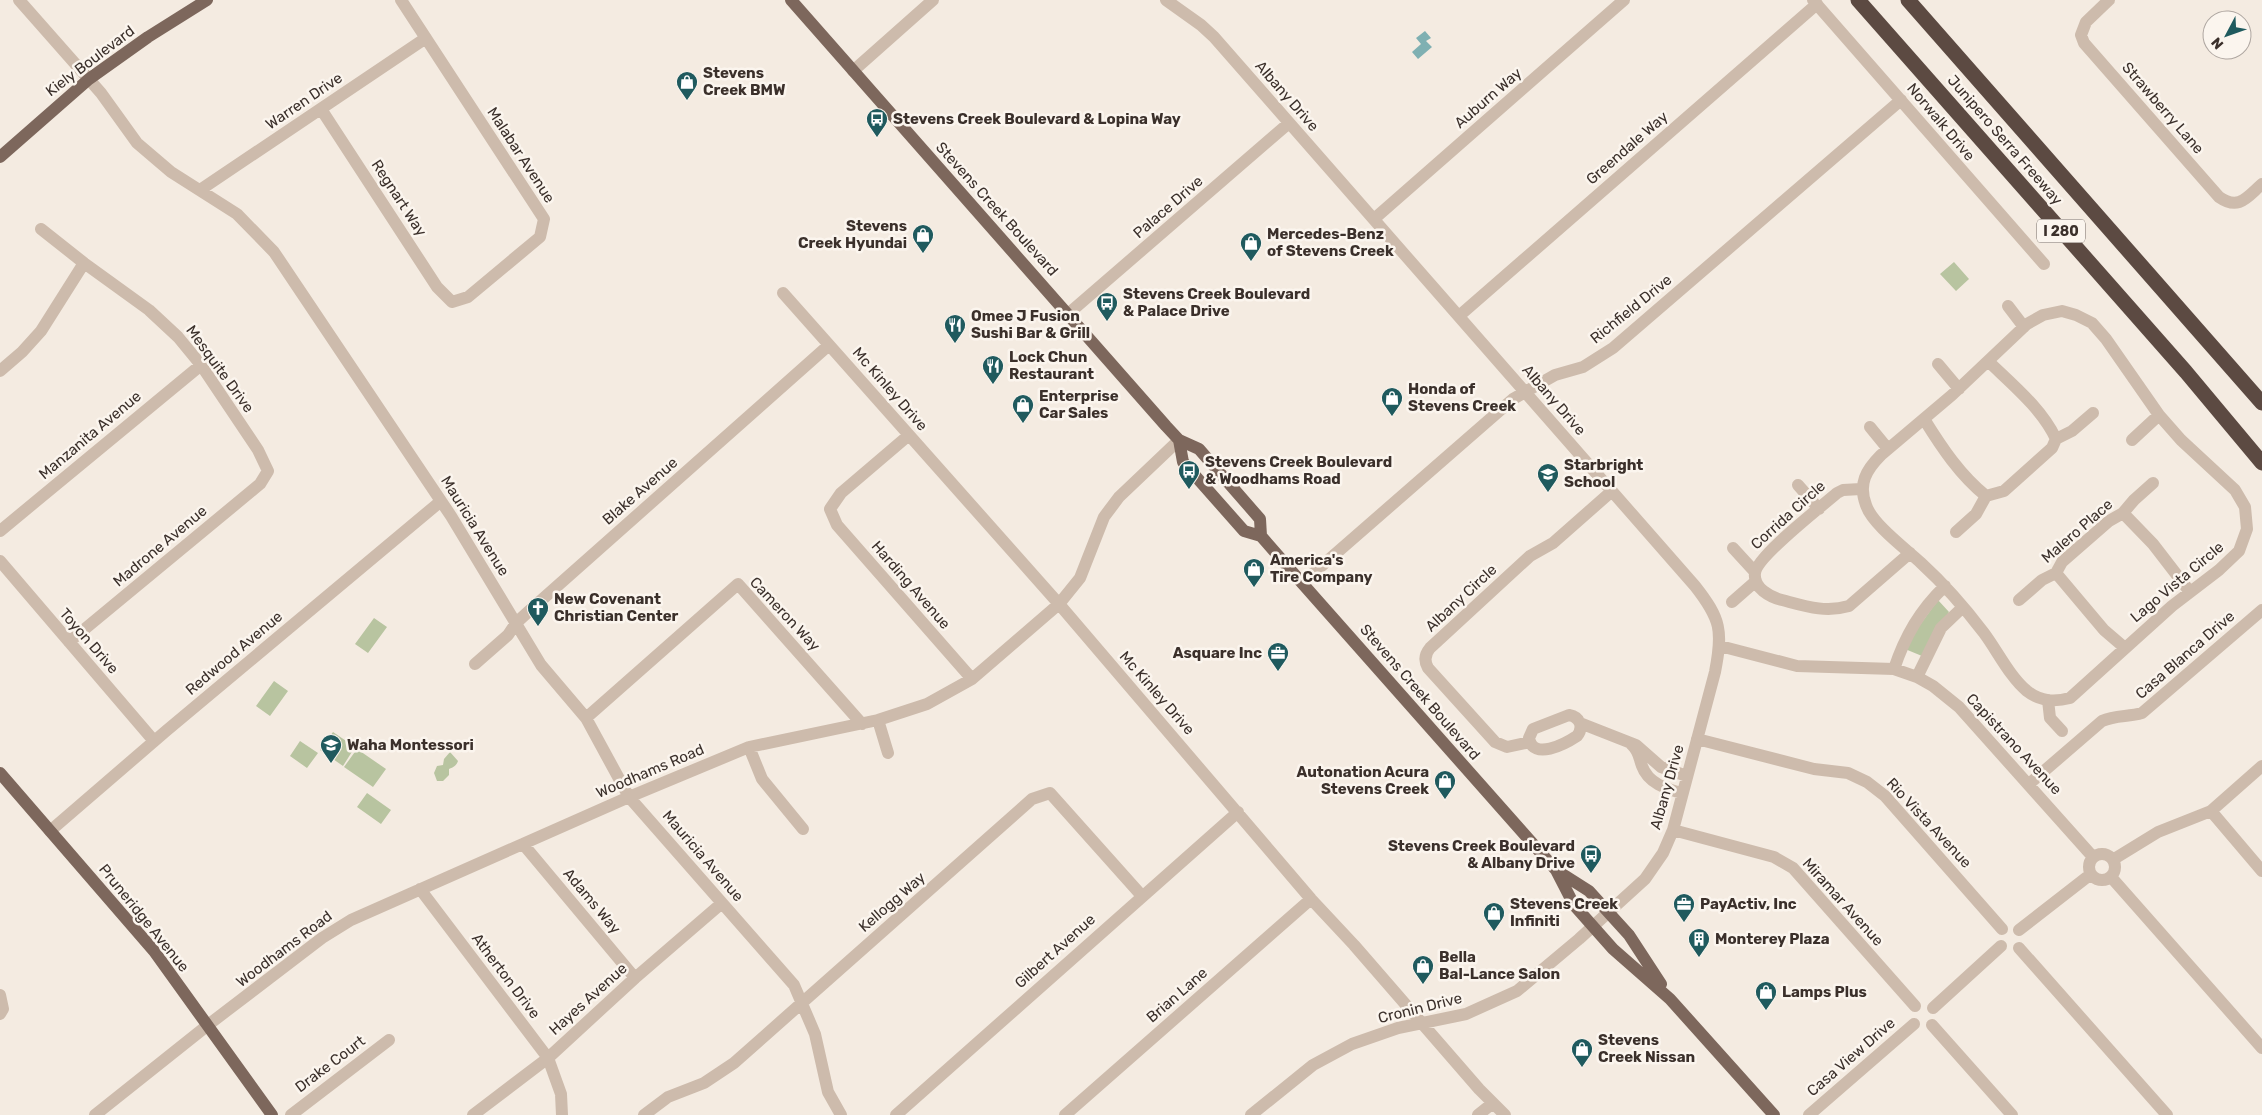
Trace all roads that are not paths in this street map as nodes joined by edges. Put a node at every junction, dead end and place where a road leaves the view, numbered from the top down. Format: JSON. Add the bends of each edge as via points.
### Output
{"nodes":[{"id":1,"x":19,"y":0,"type":"edge"},
{"id":2,"x":207,"y":0,"type":"edge"},
{"id":3,"x":401,"y":0,"type":"edge"},
{"id":4,"x":791,"y":0,"type":"edge"},
{"id":5,"x":933,"y":0,"type":"edge"},
{"id":6,"x":1166,"y":0,"type":"edge"},
{"id":7,"x":1624,"y":0,"type":"edge"},
{"id":8,"x":1858,"y":0,"type":"edge"},
{"id":9,"x":1908,"y":0,"type":"edge"},
{"id":10,"x":2109,"y":0,"type":"edge"},
{"id":11,"x":1815,"y":2,"type":"edge"},
{"id":12,"x":426,"y":38,"type":"junction"},
{"id":13,"x":853,"y":71,"type":"junction"},
{"id":14,"x":89,"y":79,"type":"junction"},
{"id":15,"x":1901,"y":100,"type":"junction"},
{"id":16,"x":321,"y":109,"type":"junction"},
{"id":17,"x":1289,"y":123,"type":"junction"},
{"id":18,"x":0,"y":157,"type":"edge"},
{"id":19,"x":2262,"y":184,"type":"edge"},
{"id":20,"x":200,"y":190,"type":"junction"},
{"id":21,"x":1374,"y":219,"type":"junction"},
{"id":22,"x":41,"y":229,"type":"dead end"},
{"id":23,"x":84,"y":263,"type":"junction"},
{"id":24,"x":2044,"y":264,"type":"dead end"},
{"id":25,"x":783,"y":293,"type":"dead end"},
{"id":26,"x":452,"y":302,"type":"joint"},
{"id":27,"x":2008,"y":306,"type":"dead end"},
{"id":28,"x":1068,"y":314,"type":"junction"},
{"id":29,"x":1459,"y":316,"type":"junction"},
{"id":30,"x":2024,"y":327,"type":"junction"},
{"id":31,"x":829,"y":345,"type":"junction"},
{"id":32,"x":1989,"y":362,"type":"junction"},
{"id":33,"x":1938,"y":364,"type":"dead end"},
{"id":34,"x":201,"y":365,"type":"junction"},
{"id":35,"x":0,"y":371,"type":"edge"},
{"id":36,"x":1959,"y":389,"type":"junction"},
{"id":37,"x":1526,"y":392,"type":"junction"},
{"id":38,"x":2262,"y":403,"type":"edge"},
{"id":39,"x":2093,"y":413,"type":"dead end"},
{"id":40,"x":2159,"y":415,"type":"junction"},
{"id":41,"x":1924,"y":419,"type":"junction"},
{"id":42,"x":1870,"y":427,"type":"dead end"},
{"id":43,"x":909,"y":435,"type":"junction"},
{"id":44,"x":2056,"y":439,"type":"junction"},
{"id":45,"x":1179,"y":440,"type":"junction"},
{"id":46,"x":2132,"y":440,"type":"dead end"},
{"id":47,"x":1888,"y":449,"type":"junction"},
{"id":48,"x":2262,"y":464,"type":"edge"},
{"id":49,"x":268,"y":471,"type":"joint"},
{"id":50,"x":2153,"y":483,"type":"dead end"},
{"id":51,"x":1798,"y":485,"type":"dead end"},
{"id":52,"x":1861,"y":489,"type":"junction"},
{"id":53,"x":1612,"y":491,"type":"junction"},
{"id":54,"x":1986,"y":496,"type":"junction"},
{"id":55,"x":441,"y":501,"type":"junction"},
{"id":56,"x":1819,"y":508,"type":"junction"},
{"id":57,"x":2123,"y":513,"type":"junction"},
{"id":58,"x":0,"y":531,"type":"edge"},
{"id":59,"x":1956,"y":532,"type":"dead end"},
{"id":60,"x":1260,"y":536,"type":"junction"},
{"id":61,"x":1733,"y":548,"type":"dead end"},
{"id":62,"x":1910,"y":553,"type":"junction"},
{"id":63,"x":0,"y":561,"type":"edge"},
{"id":64,"x":2056,"y":573,"type":"junction"},
{"id":65,"x":1755,"y":576,"type":"junction"},
{"id":66,"x":1302,"y":583,"type":"junction"},
{"id":67,"x":1945,"y":586,"type":"junction"},
{"id":68,"x":2190,"y":592,"type":"junction"},
{"id":69,"x":2019,"y":600,"type":"dead end"},
{"id":70,"x":1732,"y":602,"type":"dead end"},
{"id":71,"x":1059,"y":604,"type":"junction"},
{"id":72,"x":1963,"y":607,"type":"junction"},
{"id":73,"x":2262,"y":610,"type":"edge"},
{"id":74,"x":516,"y":623,"type":"junction"},
{"id":75,"x":69,"y":642,"type":"junction"},
{"id":76,"x":1720,"y":646,"type":"junction"},
{"id":77,"x":2125,"y":648,"type":"junction"},
{"id":78,"x":475,"y":664,"type":"dead end"},
{"id":79,"x":1894,"y":668,"type":"junction"},
{"id":80,"x":1917,"y":677,"type":"junction"},
{"id":81,"x":972,"y":679,"type":"junction"},
{"id":82,"x":2048,"y":700,"type":"junction"},
{"id":83,"x":586,"y":718,"type":"junction"},
{"id":84,"x":878,"y":720,"type":"junction"},
{"id":85,"x":1580,"y":723,"type":"junction"},
{"id":86,"x":862,"y":724,"type":"junction"},
{"id":87,"x":2062,"y":731,"type":"dead end"},
{"id":88,"x":1697,"y":738,"type":"junction"},
{"id":89,"x":154,"y":741,"type":"junction"},
{"id":90,"x":1530,"y":742,"type":"junction"},
{"id":91,"x":749,"y":747,"type":"junction"},
{"id":92,"x":888,"y":753,"type":"dead end"},
{"id":93,"x":1646,"y":762,"type":"junction"},
{"id":94,"x":2262,"y":766,"type":"edge"},
{"id":95,"x":0,"y":773,"type":"edge"},
{"id":96,"x":1687,"y":776,"type":"junction"},
{"id":97,"x":2029,"y":784,"type":"junction"},
{"id":98,"x":1682,"y":793,"type":"junction"},
{"id":99,"x":630,"y":797,"type":"junction"},
{"id":100,"x":2211,"y":811,"type":"junction"},
{"id":101,"x":1238,"y":812,"type":"junction"},
{"id":102,"x":803,"y":829,"type":"dead end"},
{"id":103,"x":1672,"y":830,"type":"junction"},
{"id":104,"x":50,"y":831,"type":"junction"},
{"id":105,"x":523,"y":844,"type":"junction"},
{"id":106,"x":2093,"y":857,"type":"junction"},
{"id":107,"x":2114,"y":859,"type":"junction"},
{"id":108,"x":1556,"y":870,"type":"junction"},
{"id":109,"x":2262,"y":871,"type":"edge"},
{"id":110,"x":2091,"y":874,"type":"junction"},
{"id":111,"x":2111,"y":877,"type":"junction"},
{"id":112,"x":420,"y":890,"type":"junction"},
{"id":113,"x":1142,"y":896,"type":"junction"},
{"id":114,"x":1311,"y":899,"type":"junction"},
{"id":115,"x":722,"y":904,"type":"junction"},
{"id":116,"x":1609,"y":912,"type":"junction"},
{"id":117,"x":1593,"y":927,"type":"junction"},
{"id":118,"x":2002,"y":929,"type":"junction"},
{"id":119,"x":2020,"y":930,"type":"junction"},
{"id":120,"x":2001,"y":946,"type":"junction"},
{"id":121,"x":2019,"y":948,"type":"junction"},
{"id":122,"x":635,"y":978,"type":"junction"},
{"id":123,"x":0,"y":995,"type":"edge"},
{"id":124,"x":1670,"y":999,"type":"junction"},
{"id":125,"x":802,"y":1002,"type":"junction"},
{"id":126,"x":1915,"y":1006,"type":"junction"},
{"id":127,"x":1933,"y":1008,"type":"junction"},
{"id":128,"x":2,"y":1012,"type":"edge"},
{"id":129,"x":1422,"y":1022,"type":"junction"},
{"id":130,"x":1914,"y":1024,"type":"junction"},
{"id":131,"x":208,"y":1025,"type":"junction"},
{"id":132,"x":1932,"y":1025,"type":"junction"},
{"id":133,"x":389,"y":1040,"type":"dead end"},
{"id":134,"x":2262,"y":1048,"type":"edge"},
{"id":135,"x":548,"y":1058,"type":"junction"},
{"id":136,"x":1493,"y":1103,"type":"junction"},
{"id":137,"x":94,"y":1115,"type":"edge"},
{"id":138,"x":272,"y":1115,"type":"edge"},
{"id":139,"x":291,"y":1115,"type":"edge"},
{"id":140,"x":473,"y":1115,"type":"edge"},
{"id":141,"x":562,"y":1115,"type":"edge"},
{"id":142,"x":644,"y":1115,"type":"edge"},
{"id":143,"x":841,"y":1115,"type":"edge"},
{"id":144,"x":896,"y":1115,"type":"edge"},
{"id":145,"x":1064,"y":1115,"type":"edge"},
{"id":146,"x":1252,"y":1115,"type":"edge"},
{"id":147,"x":1478,"y":1115,"type":"edge"},
{"id":148,"x":1505,"y":1115,"type":"edge"},
{"id":149,"x":1774,"y":1115,"type":"edge"},
{"id":150,"x":1808,"y":1115,"type":"edge"},
{"id":151,"x":2012,"y":1115,"type":"edge"},
{"id":152,"x":2167,"y":1115,"type":"edge"}],
"edges":[{"from":1,"to":14,"type":"street","name":"Mauricia Avenue"},
{"from":2,"to":14,"type":"main road","name":"Kiely Boulevard"},
{"from":3,"to":12,"type":"street","name":"Malabar Avenue"},
{"from":4,"to":13,"type":"main road","name":"Stevens Creek Boulevard"},
{"from":5,"to":13,"type":"street"},
{"from":6,"to":17,"type":"street","name":"Albany Drive","via":[[1201,25]]},
{"from":7,"to":21,"type":"street","name":"Auburn Way"},
{"from":8,"to":48,"type":"highway","name":"Junipero Serra Freeway","number":"I 280","via":[[2179,364]]},
{"from":9,"to":38,"type":"highway","name":"Junipero Serra Freeway","number":"I 280"},
{"from":10,"to":19,"type":"street","name":"Strawberry Lane","via":[[2086,22],[2081,35],[2084,43],[2219,196],[2237,204]]},
{"from":11,"to":15,"type":"street","name":"Norwalk Drive"},
{"from":11,"to":29,"type":"street","name":"Greendale Way"},
{"from":12,"to":16,"type":"street","name":"Warren Drive"},
{"from":12,"to":26,"type":"street","name":"Malabar Avenue","via":[[544,219],[540,237],[468,297]]},
{"from":13,"to":28,"type":"main road","name":"Stevens Creek Boulevard"},
{"from":14,"to":18,"type":"main road","name":"Kiely Boulevard"},
{"from":14,"to":20,"type":"street","name":"Mauricia Avenue","via":[[137,143],[171,172]]},
{"from":15,"to":24,"type":"street","name":"Norwalk Drive"},
{"from":15,"to":37,"type":"street","name":"Richfield Drive","via":[[1612,348],[1583,367],[1555,376]]},
{"from":16,"to":20,"type":"street","name":"Warren Drive"},
{"from":16,"to":26,"type":"street","name":"Regnart Way","via":[[437,287]]},
{"from":17,"to":21,"type":"street","name":"Albany Drive"},
{"from":17,"to":28,"type":"street","name":"Palace Drive"},
{"from":20,"to":55,"type":"street","name":"Mauricia Avenue","via":[[237,214],[274,252]]},
{"from":21,"to":29,"type":"street","name":"Albany Drive"},
{"from":22,"to":23,"type":"street","name":"Mesquite Drive"},
{"from":23,"to":34,"type":"street","name":"Mesquite Drive","via":[[149,310],[178,337]]},
{"from":23,"to":35,"type":"street","via":[[41,331]]},
{"from":25,"to":31,"type":"street","name":"Mc Kinley Drive"},
{"from":27,"to":30,"type":"street"},
{"from":28,"to":45,"type":"main road","name":"Stevens Creek Boulevard"},
{"from":29,"to":37,"type":"street","name":"Albany Drive"},
{"from":30,"to":32,"type":"street","name":"Lago Vista Circle"},
{"from":30,"to":40,"type":"street","name":"Lago Vista Circle","via":[[2043,315],[2062,311],[2092,323]]},
{"from":31,"to":43,"type":"street","name":"Mc Kinley Drive"},
{"from":31,"to":74,"type":"street","name":"Blake Avenue"},
{"from":32,"to":36,"type":"street","name":"Lago Vista Circle"},
{"from":32,"to":44,"type":"street","via":[[2038,412]]},
{"from":33,"to":36,"type":"street"},
{"from":34,"to":49,"type":"street","name":"Mesquite Drive","via":[[258,450]]},
{"from":34,"to":58,"type":"street","name":"Manzanita Avenue"},
{"from":36,"to":41,"type":"street","name":"Lago Vista Circle"},
{"from":37,"to":53,"type":"street","name":"Albany Drive"},
{"from":37,"to":66,"type":"street","name":"Richfield Drive","via":[[1513,399]]},
{"from":39,"to":44,"type":"street"},
{"from":40,"to":46,"type":"street"},
{"from":40,"to":68,"type":"street","name":"Lago Vista Circle","via":[[2235,490],[2245,507],[2247,529],[2239,551]]},
{"from":41,"to":47,"type":"street","name":"Lago Vista Circle"},
{"from":41,"to":54,"type":"street","via":[[1966,478]]},
{"from":42,"to":47,"type":"street"},
{"from":43,"to":71,"type":"street","name":"Mc Kinley Drive"},
{"from":43,"to":81,"type":"street","name":"Harding Avenue","via":[[841,493],[830,509],[837,525]]},
{"from":44,"to":54,"type":"street","via":[[2052,448],[2004,491]]},
{"from":45,"to":60,"type":"main road","name":"Stevens Creek Boulevard","via":[[1183,462],[1244,531]]},
{"from":45,"to":60,"type":"main road","name":"Stevens Creek Boulevard","via":[[1199,449],[1260,518]]},
{"from":45,"to":71,"type":"street","name":"Woodhams Road","via":[[1119,497],[1104,517],[1080,578]]},
{"from":47,"to":52,"type":"street","name":"Lago Vista Circle","via":[[1870,466]]},
{"from":49,"to":75,"type":"street","name":"Madrone Avenue","via":[[260,484]]},
{"from":50,"to":57,"type":"street","name":"Malero Place"},
{"from":51,"to":56,"type":"street"},
{"from":52,"to":56,"type":"street","name":"Corrida Circle","via":[[1843,490]]},
{"from":52,"to":62,"type":"street","via":[[1866,508]]},
{"from":53,"to":76,"type":"street","name":"Albany Drive","via":[[1707,600],[1720,629]]},
{"from":53,"to":90,"type":"street","name":"Albany Circle","via":[[1553,543],[1524,562],[1426,654],[1428,668],[1495,742],[1507,747]]},
{"from":54,"to":59,"type":"street","via":[[1976,514]]},
{"from":55,"to":74,"type":"street","name":"Mauricia Avenue"},
{"from":55,"to":89,"type":"street","name":"Redwood Avenue"},
{"from":56,"to":65,"type":"street","name":"Corrida Circle","via":[[1765,555]]},
{"from":57,"to":64,"type":"street","name":"Malero Place","via":[[2109,521],[2062,562]]},
{"from":57,"to":68,"type":"street","via":[[2153,544]]},
{"from":60,"to":66,"type":"main road","name":"Stevens Creek Boulevard"},
{"from":61,"to":65,"type":"street"},
{"from":62,"to":65,"type":"street","via":[[1858,599],[1837,610],[1819,610],[1772,597],[1763,592]]},
{"from":62,"to":67,"type":"street"},
{"from":63,"to":75,"type":"street","name":"Toyon Drive"},
{"from":64,"to":69,"type":"street","name":"Malero Place","via":[[2042,580]]},
{"from":64,"to":77,"type":"street","via":[[2104,630]]},
{"from":65,"to":70,"type":"street","name":"Corrida Circle"},
{"from":66,"to":108,"type":"main road","name":"Stevens Creek Boulevard"},
{"from":67,"to":72,"type":"street"},
{"from":67,"to":79,"type":"street","via":[[1914,620]]},
{"from":68,"to":77,"type":"street","name":"Lago Vista Circle"},
{"from":71,"to":81,"type":"street","name":"Woodhams Road"},
{"from":71,"to":101,"type":"street","name":"Mc Kinley Drive"},
{"from":72,"to":80,"type":"street","via":[[1941,628]]},
{"from":72,"to":82,"type":"street","via":[[2027,691]]},
{"from":73,"to":97,"type":"street","name":"Casa Blanca Drive","via":[[2142,713],[2130,717],[2114,716],[2102,721]]},
{"from":74,"to":78,"type":"street","name":"Blake Avenue","via":[[508,635]]},
{"from":74,"to":83,"type":"street","name":"Mauricia Avenue","via":[[541,665]]},
{"from":75,"to":89,"type":"street","name":"Toyon Drive"},
{"from":76,"to":79,"type":"street","name":"Capistrano Avenue","via":[[1798,666]]},
{"from":76,"to":88,"type":"street","name":"Albany Drive"},
{"from":77,"to":82,"type":"street","name":"Lago Vista Circle","via":[[2070,698],[2054,702]]},
{"from":79,"to":80,"type":"street","name":"Capistrano Avenue"},
{"from":80,"to":97,"type":"street","name":"Capistrano Avenue","via":[[1959,707]]},
{"from":81,"to":84,"type":"street","name":"Woodhams Road","via":[[927,704]]},
{"from":82,"to":87,"type":"street","via":[[2050,718]]},
{"from":83,"to":86,"type":"street","name":"Cameron Way","via":[[738,584]]},
{"from":83,"to":99,"type":"street","name":"Mauricia Avenue"},
{"from":84,"to":86,"type":"street","name":"Woodhams Road"},
{"from":84,"to":92,"type":"street"},
{"from":85,"to":90,"type":"street","via":[[1574,716],[1564,716],[1533,729]]},
{"from":85,"to":90,"type":"street","name":"Albany Circle","via":[[1578,736],[1555,746],[1541,750]]},
{"from":85,"to":93,"type":"street","via":[[1642,748]]},
{"from":86,"to":91,"type":"street","name":"Woodhams Road"},
{"from":88,"to":96,"type":"street","name":"Albany Drive"},
{"from":88,"to":118,"type":"street","name":"Rio Vista Avenue","via":[[1814,769],[1848,773],[1867,782],[1885,796]]},
{"from":89,"to":104,"type":"street","name":"Redwood Avenue"},
{"from":91,"to":99,"type":"street","name":"Woodhams Road"},
{"from":91,"to":102,"type":"street","via":[[762,779]]},
{"from":93,"to":96,"type":"street"},
{"from":93,"to":98,"type":"street","via":[[1646,774],[1660,786]]},
{"from":94,"to":100,"type":"street"},
{"from":95,"to":104,"type":"main road","name":"Pruneridge Avenue"},
{"from":96,"to":98,"type":"street","name":"Albany Drive"},
{"from":97,"to":106,"type":"street","name":"Capistrano Avenue"},
{"from":98,"to":103,"type":"street","name":"Albany Drive"},
{"from":99,"to":105,"type":"street","name":"Woodhams Road"},
{"from":99,"to":115,"type":"street","name":"Mauricia Avenue"},
{"from":100,"to":107,"type":"street","via":[[2158,832]]},
{"from":100,"to":109,"type":"street"},
{"from":101,"to":113,"type":"street","name":"Gilbert Avenue"},
{"from":101,"to":114,"type":"street","name":"Mc Kinley Drive"},
{"from":103,"to":116,"type":"street","name":"Albany Drive","via":[[1655,866]]},
{"from":103,"to":126,"type":"street","name":"Miramar Avenue","via":[[1774,856],[1793,868]]},
{"from":104,"to":131,"type":"main road","name":"Pruneridge Avenue","via":[[154,951]]},
{"from":105,"to":112,"type":"street","name":"Woodhams Road"},
{"from":105,"to":122,"type":"street","name":"Adams Way"},
{"from":106,"to":107,"type":"street","via":[[2102,853]]},
{"from":106,"to":110,"type":"street","via":[[2089,865]]},
{"from":107,"to":111,"type":"street","via":[[2116,869]]},
{"from":108,"to":116,"type":"main road","name":"Stevens Creek Boulevard","via":[[1589,891]]},
{"from":108,"to":117,"type":"main road","name":"Stevens Creek Boulevard","via":[[1574,905]]},
{"from":110,"to":111,"type":"street","via":[[2098,880]]},
{"from":110,"to":119,"type":"street"},
{"from":111,"to":134,"type":"street"},
{"from":112,"to":131,"type":"street","name":"Woodhams Road","via":[[351,920]]},
{"from":112,"to":135,"type":"street","name":"Atherton Drive"},
{"from":113,"to":125,"type":"street","name":"Kellogg Way","via":[[1050,793],[1032,799]]},
{"from":113,"to":144,"type":"street","name":"Gilbert Avenue"},
{"from":114,"to":129,"type":"street","name":"Mc Kinley Drive"},
{"from":114,"to":145,"type":"street","name":"Brian Lane"},
{"from":115,"to":122,"type":"street","name":"Hayes Avenue"},
{"from":115,"to":125,"type":"street","name":"Mauricia Avenue","via":[[794,985]]},
{"from":116,"to":117,"type":"street","name":"Albany Drive"},
{"from":116,"to":124,"type":"main road","name":"Stevens Creek Boulevard","via":[[1629,935]]},
{"from":117,"to":124,"type":"main road","name":"Stevens Creek Boulevard"},
{"from":117,"to":129,"type":"street","name":"Cronin Drive","via":[[1517,991],[1466,1014]]},
{"from":118,"to":119,"type":"street","via":[[2011,926]]},
{"from":118,"to":120,"type":"street","via":[[1998,937]]},
{"from":119,"to":121,"type":"street","via":[[2023,937]]},
{"from":120,"to":121,"type":"street","via":[[2008,951]]},
{"from":120,"to":127,"type":"street"},
{"from":121,"to":152,"type":"street"},
{"from":122,"to":135,"type":"street","name":"Hayes Avenue"},
{"from":123,"to":128,"type":"street"},
{"from":124,"to":149,"type":"main road","name":"Stevens Creek Boulevard"},
{"from":125,"to":142,"type":"street","name":"Kellogg Way","via":[[734,1063],[704,1083],[668,1097]]},
{"from":125,"to":143,"type":"street","name":"Mauricia Avenue","via":[[815,1034],[828,1092]]},
{"from":126,"to":127,"type":"street","via":[[1926,1003]]},
{"from":126,"to":130,"type":"street","via":[[1911,1013]]},
{"from":127,"to":132,"type":"street","via":[[1936,1017]]},
{"from":129,"to":136,"type":"street","name":"Mc Kinley Drive"},
{"from":129,"to":146,"type":"street","name":"Cronin Drive","via":[[1352,1044],[1313,1065]]},
{"from":130,"to":132,"type":"street","via":[[1922,1028]]},
{"from":130,"to":150,"type":"street","name":"Casa View Drive"},
{"from":131,"to":137,"type":"street","name":"Woodhams Road"},
{"from":131,"to":138,"type":"main road","name":"Pruneridge Avenue"},
{"from":132,"to":151,"type":"street"},
{"from":133,"to":139,"type":"street","name":"Drake Court"},
{"from":135,"to":140,"type":"street","name":"Hayes Avenue"},
{"from":135,"to":141,"type":"street","name":"Atherton Drive","via":[[561,1094]]},
{"from":136,"to":147,"type":"street"},
{"from":136,"to":148,"type":"street","name":"Mc Kinley Drive"}]}
